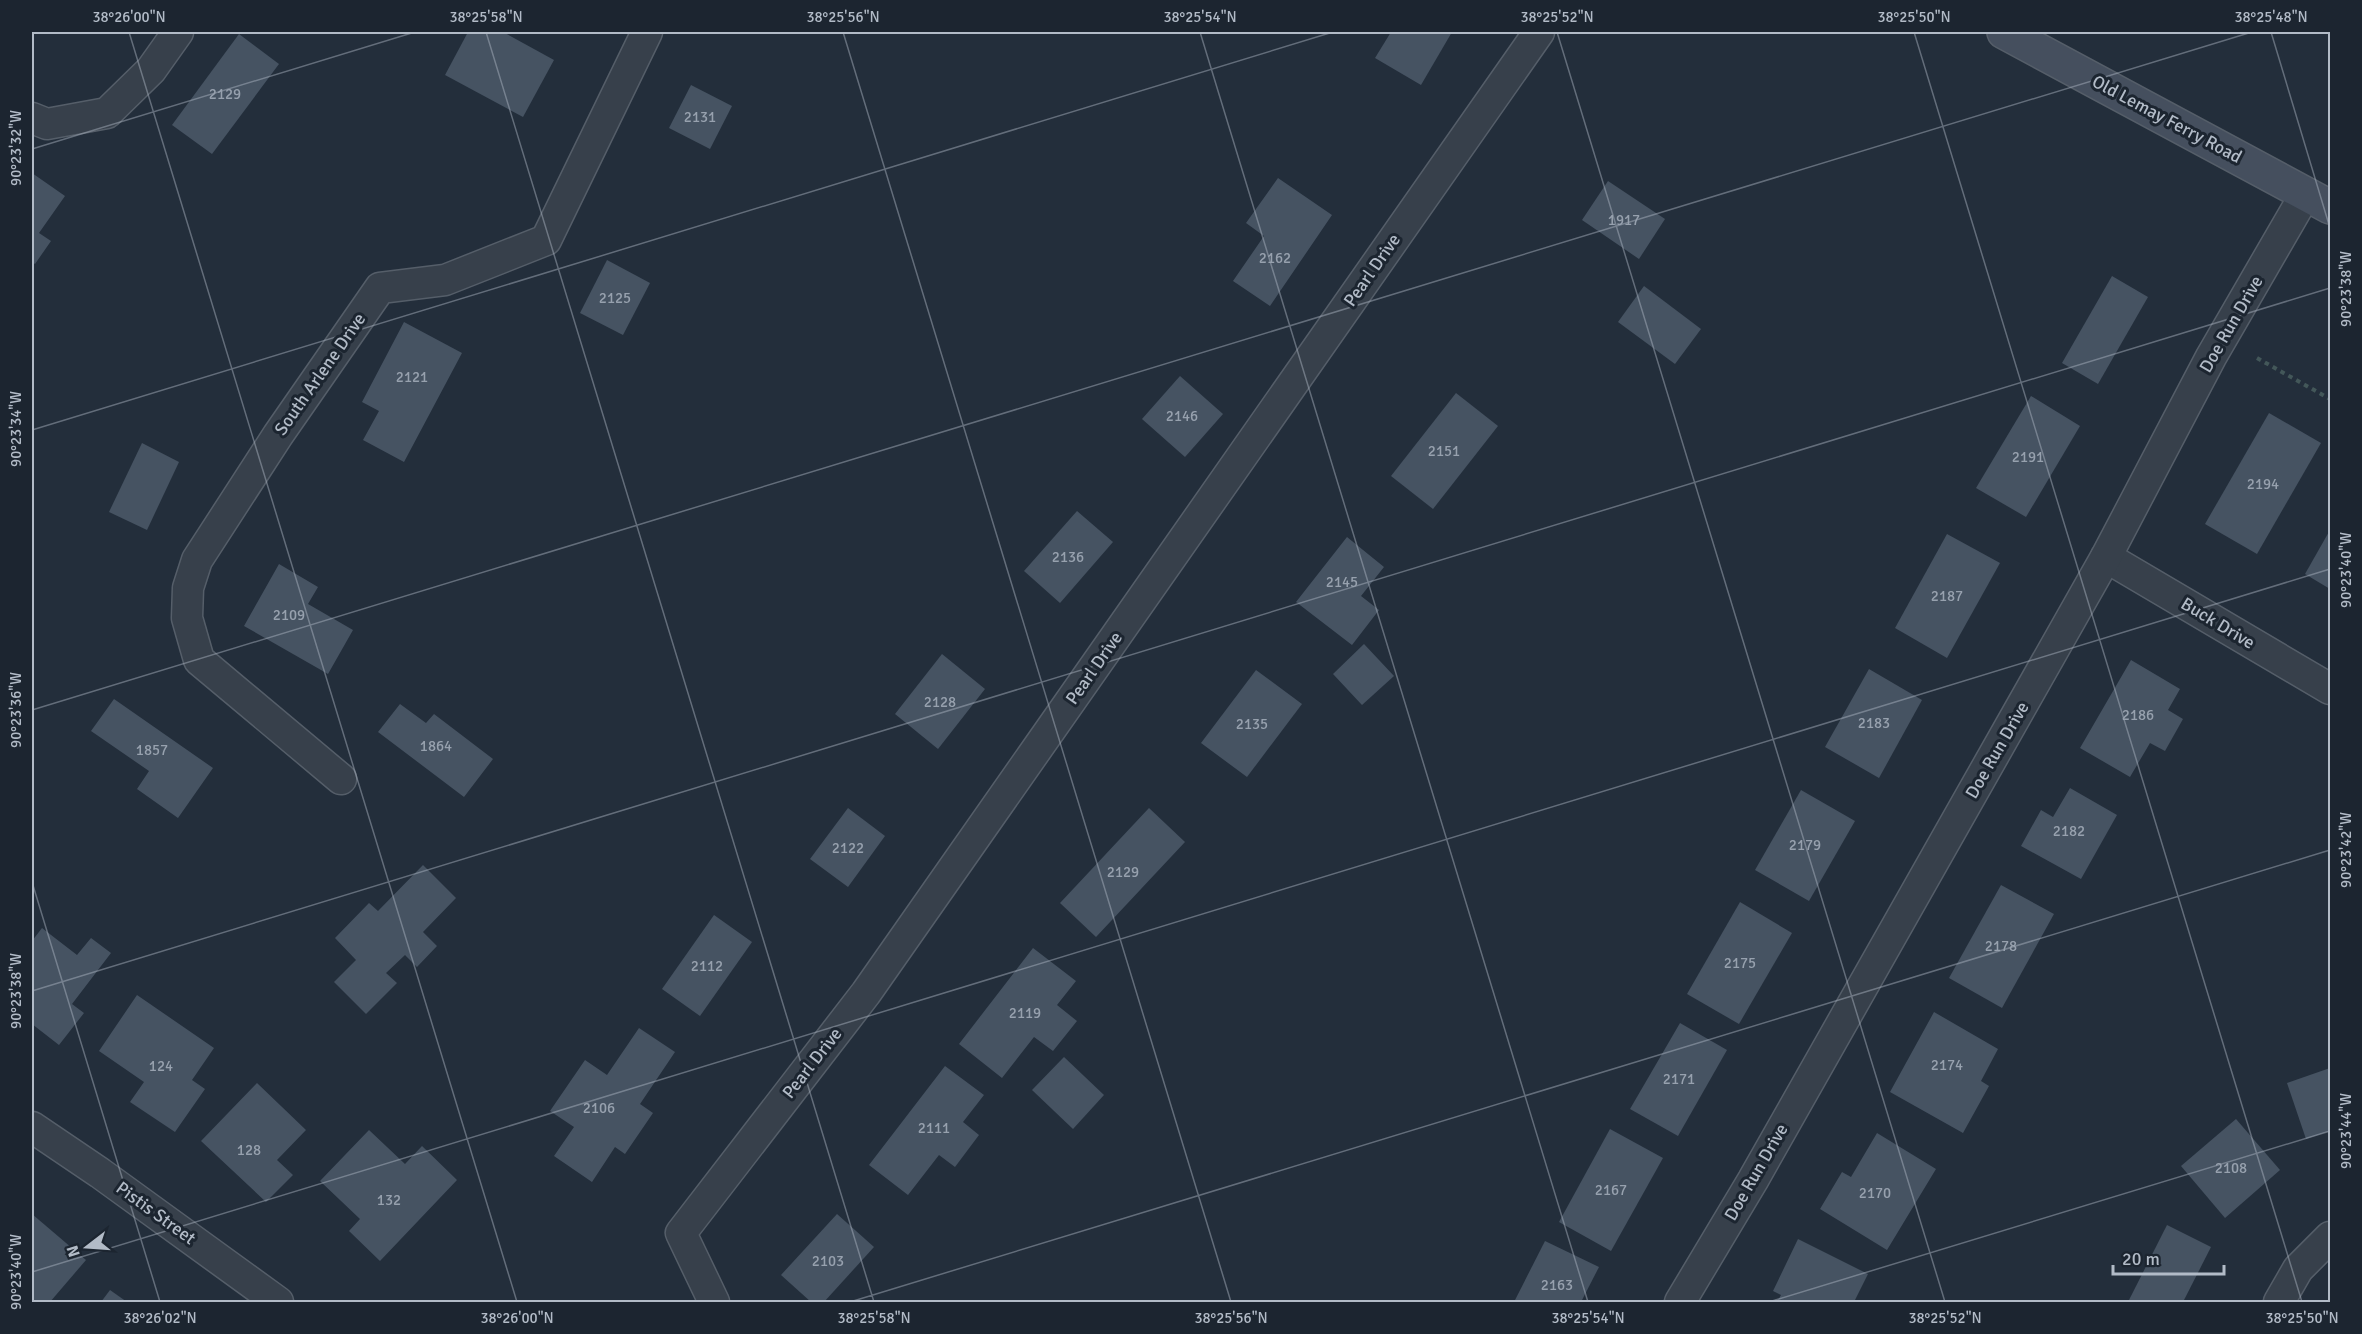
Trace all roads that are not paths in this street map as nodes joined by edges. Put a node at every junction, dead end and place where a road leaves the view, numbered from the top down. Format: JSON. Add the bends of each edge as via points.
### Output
{"nodes":[{"id":1,"x":178,"y":32,"type":"edge"},
{"id":2,"x":646,"y":32,"type":"edge"},
{"id":3,"x":1539,"y":32,"type":"edge"},
{"id":4,"x":2004,"y":32,"type":"edge"},
{"id":5,"x":32,"y":118,"type":"edge"},
{"id":6,"x":2318,"y":200,"type":"edge"},
{"id":7,"x":2106,"y":557,"type":"junction"},
{"id":8,"x":2331,"y":689,"type":"edge"},
{"id":9,"x":341,"y":779,"type":"dead end"},
{"id":10,"x":32,"y":1127,"type":"edge"},
{"id":11,"x":2331,"y":1237,"type":"edge"},
{"id":12,"x":278,"y":1302,"type":"edge"},
{"id":13,"x":714,"y":1302,"type":"edge"},
{"id":14,"x":1680,"y":1302,"type":"edge"},
{"id":15,"x":2278,"y":1302,"type":"edge"}],
"edges":[{"from":1,"to":5,"type":"street","via":[[151,70],[107,113],[47,124]]},
{"from":2,"to":9,"type":"street","name":"South Arlene Drive","via":[[546,240],[445,280],[380,288],[197,560],[188,588],[186,618],[199,660]]},
{"from":3,"to":13,"type":"street","name":"Pearl Drive","via":[[866,993],[681,1233]]},
{"from":4,"to":6,"type":"main road","name":"Old Lemay Ferry Road"},
{"from":6,"to":7,"type":"street","name":"Doe Run Drive","via":[[2211,357]]},
{"from":7,"to":8,"type":"street","name":"Buck Drive"},
{"from":7,"to":14,"type":"street","name":"Doe Run Drive"},
{"from":10,"to":12,"type":"street","name":"Pistis Street"},
{"from":11,"to":15,"type":"street","via":[[2298,1269]]}]}
